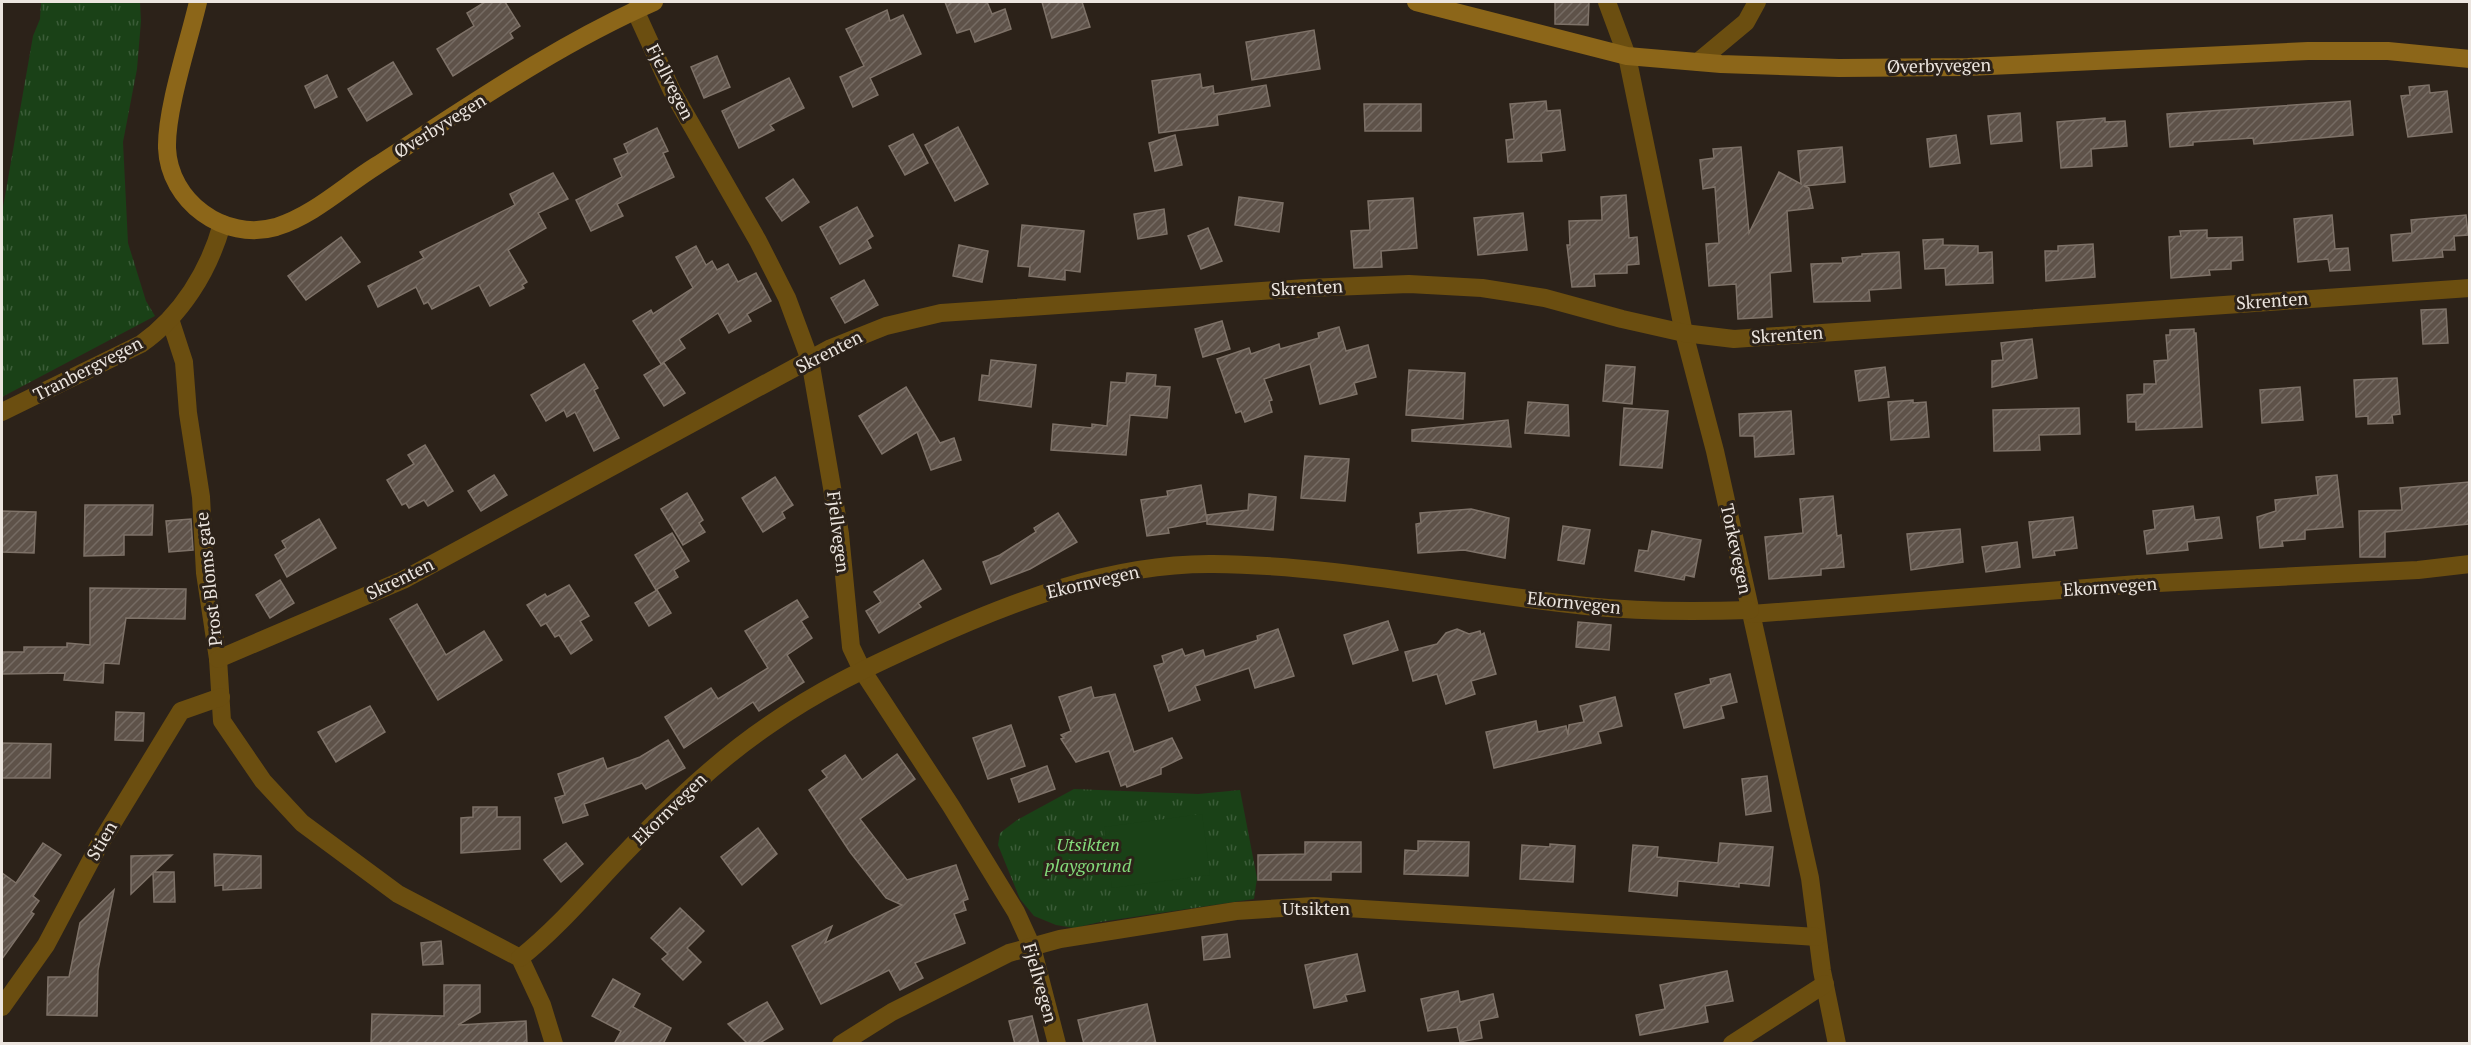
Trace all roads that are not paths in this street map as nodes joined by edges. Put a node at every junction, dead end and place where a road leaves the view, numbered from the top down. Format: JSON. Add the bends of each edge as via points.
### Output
{"nodes":[{"id":1,"x":198,"y":2,"type":"edge"},
{"id":2,"x":654,"y":2,"type":"edge"},
{"id":3,"x":1416,"y":2,"type":"edge"},
{"id":4,"x":1607,"y":2,"type":"edge"},
{"id":5,"x":1757,"y":2,"type":"edge"},
{"id":6,"x":635,"y":10,"type":"junction"},
{"id":7,"x":1627,"y":56,"type":"junction"},
{"id":8,"x":2469,"y":59,"type":"edge"},
{"id":9,"x":1698,"y":62,"type":"junction"},
{"id":10,"x":222,"y":224,"type":"junction"},
{"id":11,"x":2469,"y":288,"type":"edge"},
{"id":12,"x":170,"y":319,"type":"junction"},
{"id":13,"x":1684,"y":333,"type":"junction"},
{"id":14,"x":810,"y":360,"type":"junction"},
{"id":15,"x":2,"y":412,"type":"edge"},
{"id":16,"x":2469,"y":564,"type":"edge"},
{"id":17,"x":1750,"y":612,"type":"junction"},
{"id":18,"x":218,"y":659,"type":"junction"},
{"id":19,"x":862,"y":670,"type":"junction"},
{"id":20,"x":221,"y":697,"type":"junction"},
{"id":21,"x":1817,"y":937,"type":"junction"},
{"id":22,"x":1032,"y":947,"type":"junction"},
{"id":23,"x":520,"y":958,"type":"junction"},
{"id":24,"x":1825,"y":984,"type":"junction"},
{"id":25,"x":2,"y":1007,"type":"edge"},
{"id":26,"x":554,"y":1044,"type":"edge"},
{"id":27,"x":841,"y":1044,"type":"edge"},
{"id":28,"x":1057,"y":1044,"type":"edge"},
{"id":29,"x":1732,"y":1044,"type":"edge"},
{"id":30,"x":1837,"y":1044,"type":"edge"}],
"edges":[{"from":1,"to":10,"type":"main road","via":[[172,112],[168,155],[186,198]]},
{"from":2,"to":6,"type":"main road","name":"Øverbyvegen"},
{"from":3,"to":7,"type":"main road","name":"Øverbyvegen"},
{"from":4,"to":7,"type":"street","name":"Torkevegen"},
{"from":5,"to":9,"type":"street","via":[[1746,22]]},
{"from":6,"to":10,"type":"main road","name":"Øverbyvegen","via":[[528,71],[294,220],[259,229]]},
{"from":6,"to":14,"type":"street","name":"Fjellvegen","via":[[672,91],[788,298]]},
{"from":7,"to":9,"type":"main road","name":"Øverbyvegen"},
{"from":7,"to":13,"type":"street","name":"Torkevegen"},
{"from":8,"to":9,"type":"main road","name":"Øverbyvegen","via":[[2388,51],[2320,51],[1968,67],[1839,68]]},
{"from":10,"to":12,"type":"street","via":[[201,277]]},
{"from":11,"to":13,"type":"street","name":"Skrenten","via":[[1745,338]]},
{"from":12,"to":15,"type":"street","name":"Tranbergvegen","via":[[141,344]]},
{"from":12,"to":18,"type":"street","name":"Prost Bloms gate","via":[[184,362],[201,497],[205,573]]},
{"from":13,"to":14,"type":"street","name":"Skrenten","via":[[1545,298],[1482,288],[1409,284],[941,313],[886,326]]},
{"from":13,"to":17,"type":"street","name":"Torkevegen"},
{"from":14,"to":18,"type":"street","name":"Skrenten","via":[[403,580]]},
{"from":14,"to":19,"type":"street","name":"Fjellvegen","via":[[840,534],[851,647]]},
{"from":16,"to":17,"type":"street","name":"Ekornvegen"},
{"from":17,"to":19,"type":"street","name":"Ekornvegen","via":[[1679,613],[1586,606],[1269,566],[1209,564],[1155,568],[1058,587],[974,619]]},
{"from":17,"to":21,"type":"street","name":"Torkevegen","via":[[1810,878]]},
{"from":18,"to":20,"type":"street","name":"Prost Bloms gate"},
{"from":19,"to":22,"type":"street","name":"Fjellvegen","via":[[951,806],[1016,912]]},
{"from":19,"to":23,"type":"street","name":"Ekornvegen","via":[[828,685],[766,727],[698,781],[549,934]]},
{"from":20,"to":23,"type":"street","name":"Prost Bloms gate","via":[[222,721],[263,781],[302,823],[398,894]]},
{"from":20,"to":25,"type":"street","name":"Stien","via":[[181,711],[98,847],[46,945]]},
{"from":21,"to":22,"type":"street","name":"Utsikten","via":[[1314,906],[1236,911],[1060,939]]},
{"from":21,"to":24,"type":"street","name":"Torkevegen"},
{"from":22,"to":27,"type":"street","name":"Utsikten","via":[[1009,953],[942,986]]},
{"from":22,"to":28,"type":"street","name":"Fjellvegen"},
{"from":23,"to":26,"type":"street","via":[[542,1005]]},
{"from":24,"to":29,"type":"street"},
{"from":24,"to":30,"type":"street","name":"Torkevegen"}]}
